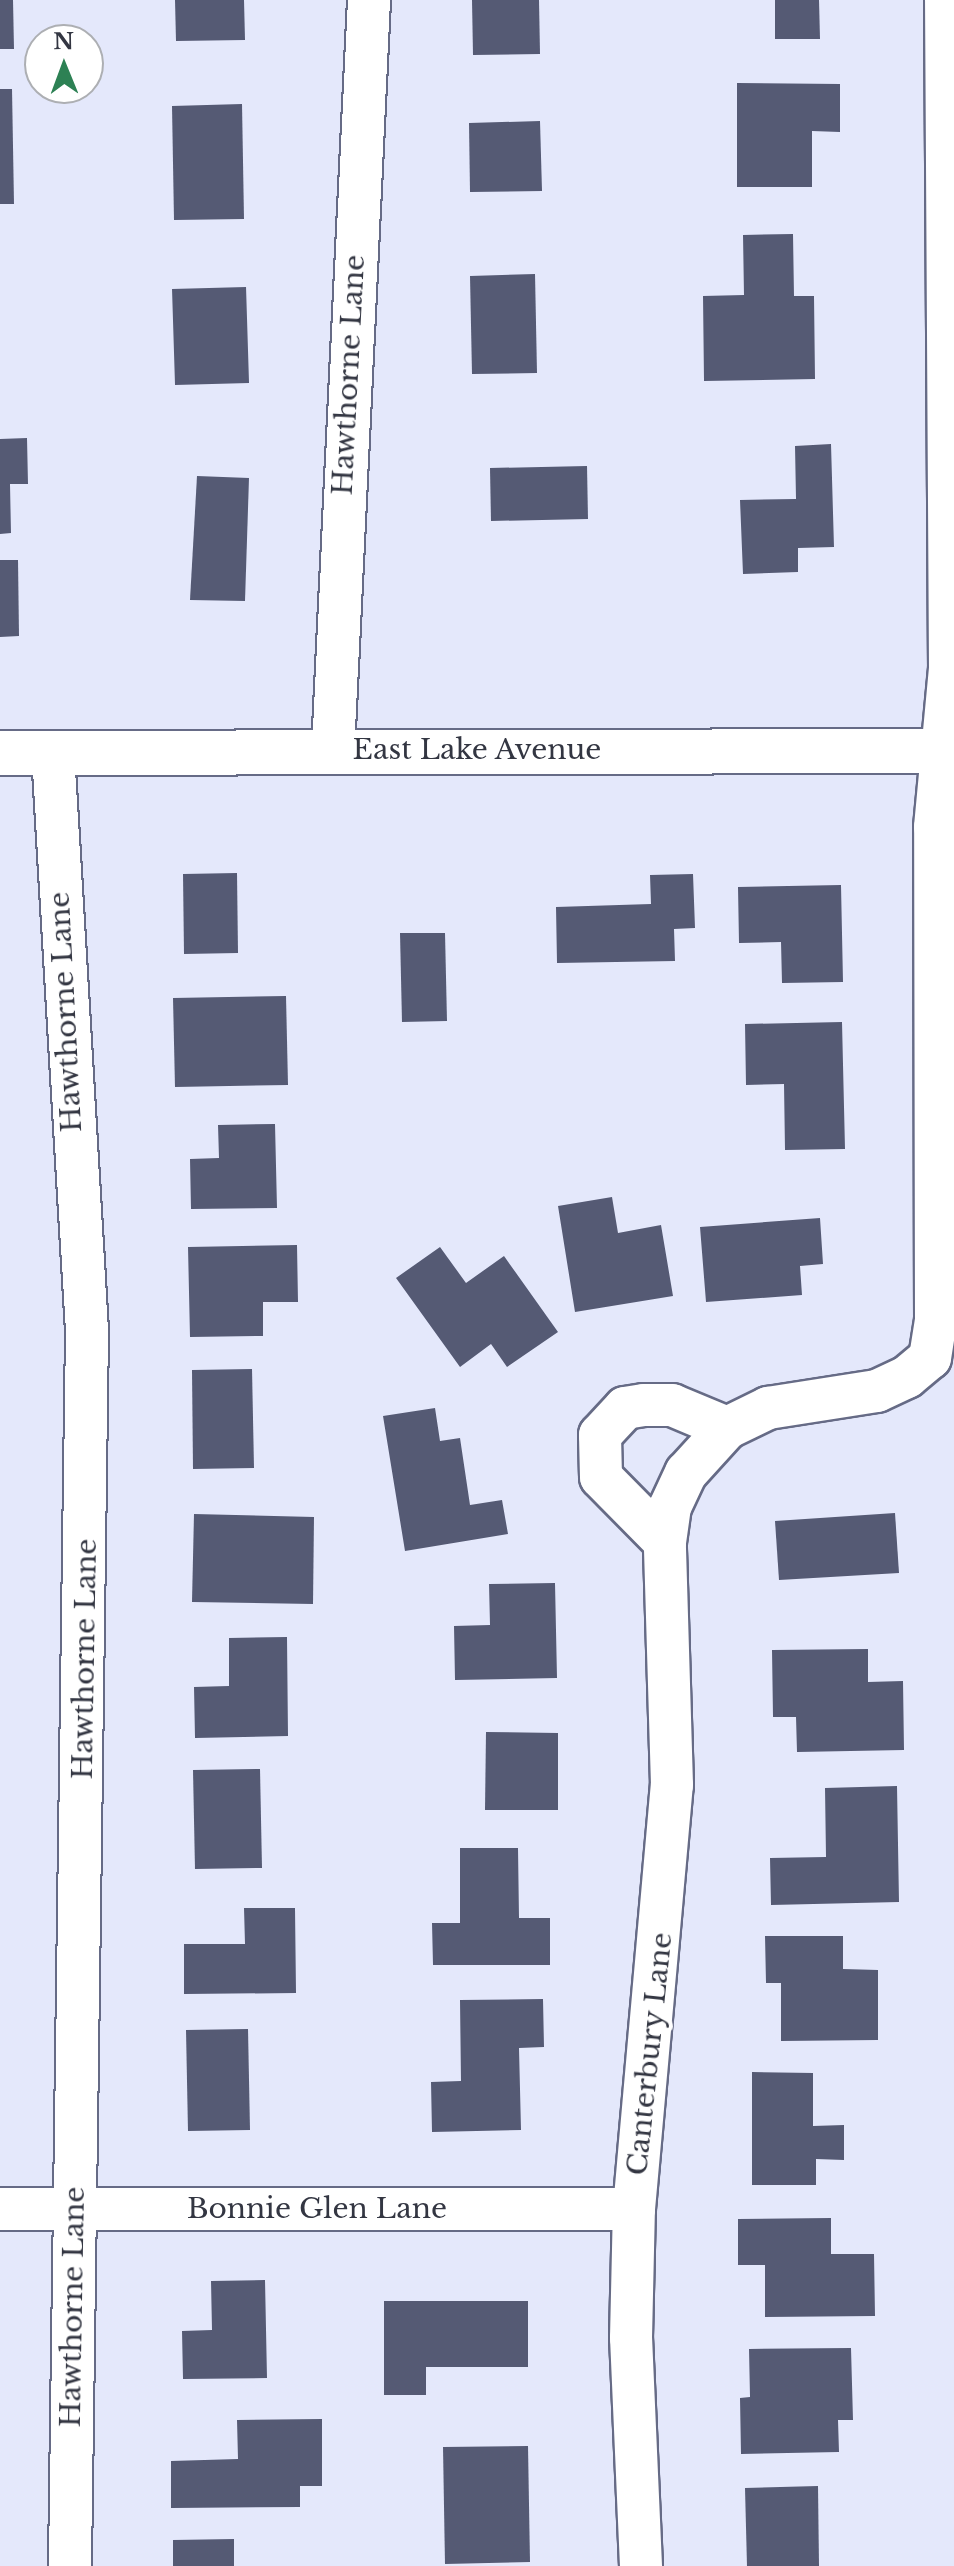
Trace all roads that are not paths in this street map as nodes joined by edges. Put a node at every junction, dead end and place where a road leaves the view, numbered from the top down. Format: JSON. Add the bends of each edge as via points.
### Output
{"nodes":[{"id":1,"x":369,"y":0,"type":"edge"},
{"id":2,"x":946,"y":0,"type":"edge"},
{"id":3,"x":333,"y":750,"type":"junction"},
{"id":4,"x":949,"y":751,"type":"edge"},
{"id":5,"x":0,"y":753,"type":"edge"},
{"id":6,"x":53,"y":753,"type":"junction"},
{"id":7,"x":947,"y":1145,"type":"edge"},
{"id":8,"x":727,"y":1428,"type":"junction"},
{"id":9,"x":665,"y":1542,"type":"junction"},
{"id":10,"x":0,"y":2209,"type":"edge"},
{"id":11,"x":74,"y":2209,"type":"junction"},
{"id":12,"x":634,"y":2209,"type":"junction"},
{"id":13,"x":70,"y":2566,"type":"edge"},
{"id":14,"x":641,"y":2566,"type":"edge"}],
"edges":[{"from":1,"to":3,"type":"street","name":"Hawthorne Lane"},
{"from":2,"to":4,"type":"street","name":"Canterbury Lane"},
{"from":3,"to":4,"type":"main road","name":"East Lake Avenue"},
{"from":3,"to":6,"type":"main road","name":"East Lake Avenue"},
{"from":4,"to":7,"type":"street","name":"Canterbury Lane","via":[[935,827]]},
{"from":5,"to":6,"type":"main road","name":"East Lake Avenue"},
{"from":6,"to":11,"type":"street","name":"Hawthorne Lane","via":[[87,1331]]},
{"from":7,"to":8,"type":"street","name":"Canterbury Lane","via":[[930,1358],[877,1391],[768,1408]]},
{"from":8,"to":9,"type":"street","name":"Canterbury Lane","via":[[686,1473],[670,1507]]},
{"from":8,"to":9,"type":"street","via":[[672,1405],[644,1405],[625,1408],[600,1435],[601,1477]]},
{"from":9,"to":12,"type":"street","name":"Canterbury Lane","via":[[672,1785]]},
{"from":10,"to":11,"type":"street","name":"Bonnie Glen Lane"},
{"from":11,"to":12,"type":"street","name":"Bonnie Glen Lane"},
{"from":11,"to":13,"type":"street","name":"Hawthorne Lane"},
{"from":12,"to":14,"type":"street","name":"Canterbury Lane","via":[[631,2338]]}]}
